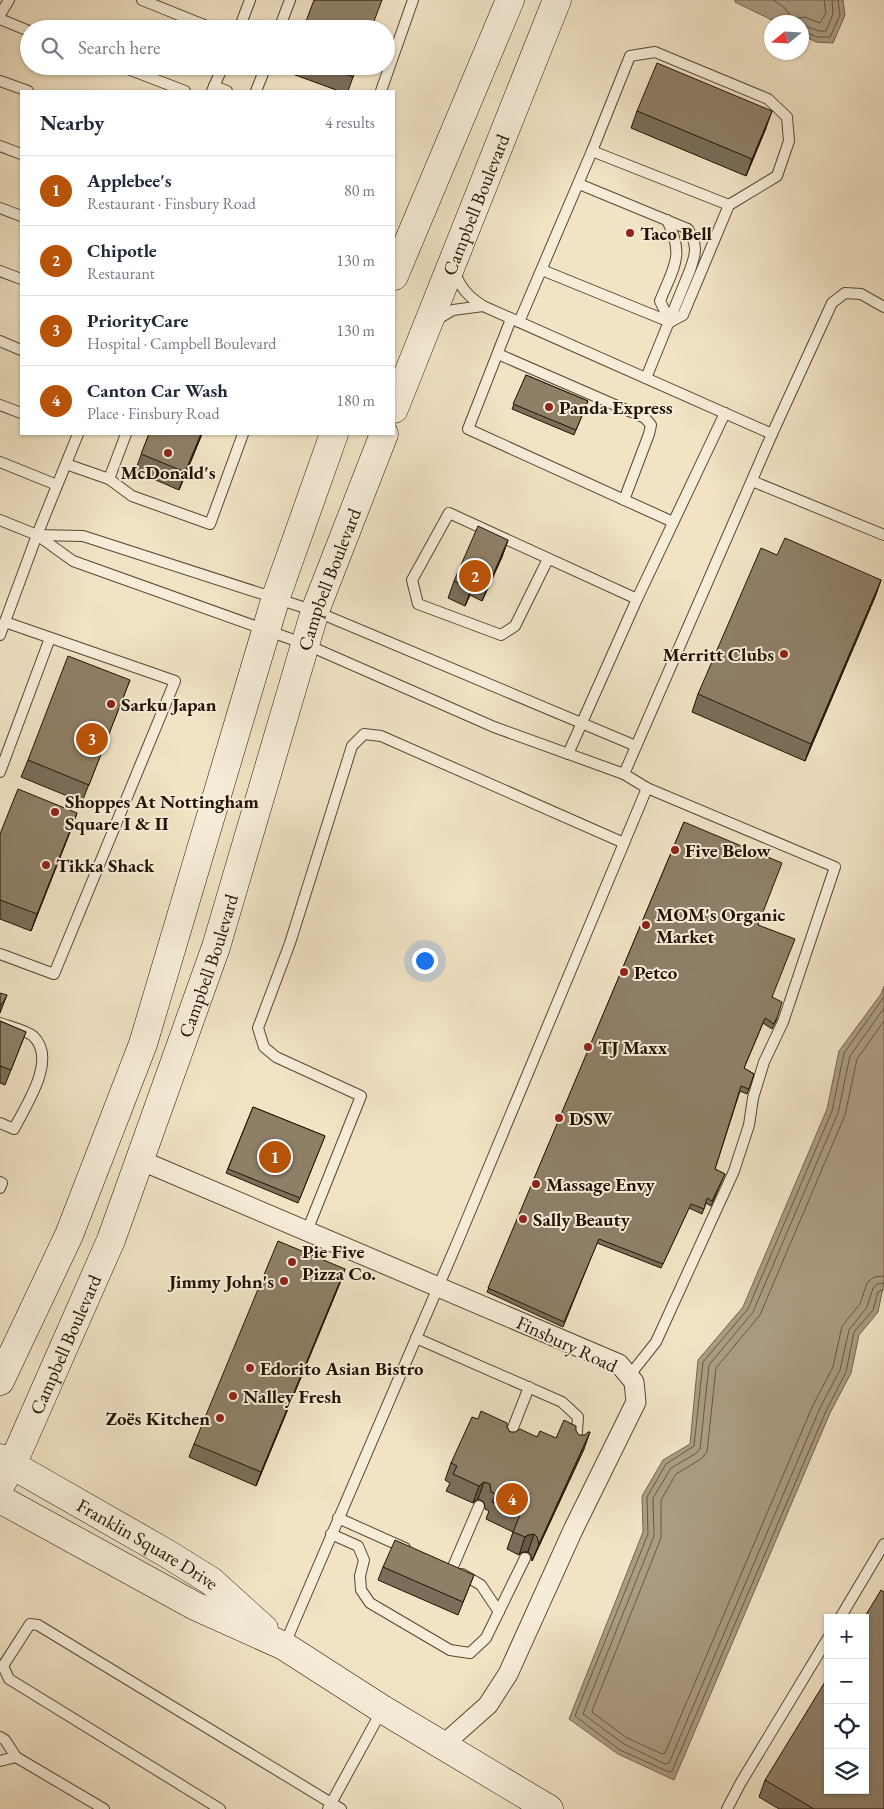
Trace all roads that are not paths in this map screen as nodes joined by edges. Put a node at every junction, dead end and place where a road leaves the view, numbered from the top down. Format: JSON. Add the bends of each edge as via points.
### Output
{"nodes":[{"id":1,"x":9,"y":0,"type":"edge"},
{"id":2,"x":142,"y":0,"type":"edge"},
{"id":3,"x":250,"y":0,"type":"edge"},
{"id":4,"x":290,"y":0,"type":"edge"},
{"id":5,"x":413,"y":0,"type":"edge"},
{"id":6,"x":510,"y":0,"type":"edge"},
{"id":7,"x":557,"y":0,"type":"edge"},
{"id":8,"x":0,"y":15,"type":"edge"},
{"id":9,"x":0,"y":20,"type":"edge"},
{"id":10,"x":192,"y":20,"type":"edge"},
{"id":11,"x":242,"y":20,"type":"edge"},
{"id":12,"x":282,"y":20,"type":"edge"},
{"id":13,"x":20,"y":28,"type":"edge"},
{"id":14,"x":395,"y":51,"type":"edge"},
{"id":15,"x":143,"y":75,"type":"edge"},
{"id":16,"x":219,"y":75,"type":"edge"},
{"id":17,"x":262,"y":75,"type":"edge"},
{"id":18,"x":387,"y":75,"type":"edge"},
{"id":19,"x":0,"y":81,"type":"edge"},
{"id":20,"x":213,"y":89,"type":"edge"},
{"id":21,"x":25,"y":90,"type":"edge"},
{"id":22,"x":182,"y":90,"type":"edge"},
{"id":23,"x":256,"y":90,"type":"edge"},
{"id":24,"x":381,"y":90,"type":"edge"},
{"id":25,"x":0,"y":146,"type":"edge"},
{"id":26,"x":592,"y":151,"type":"junction"},
{"id":27,"x":20,"y":154,"type":"edge"},
{"id":28,"x":578,"y":184,"type":"junction"},
{"id":29,"x":729,"y":205,"type":"junction"},
{"id":30,"x":0,"y":208,"type":"edge"},
{"id":31,"x":20,"y":216,"type":"edge"},
{"id":32,"x":667,"y":220,"type":"junction"},
{"id":33,"x":452,"y":261,"type":"junction"},
{"id":34,"x":542,"y":270,"type":"junction"},
{"id":35,"x":0,"y":271,"type":"edge"},
{"id":36,"x":395,"y":272,"type":"edge"},
{"id":37,"x":20,"y":279,"type":"edge"},
{"id":38,"x":483,"y":306,"type":"junction"},
{"id":39,"x":884,"y":306,"type":"edge"},
{"id":40,"x":515,"y":320,"type":"junction"},
{"id":41,"x":670,"y":322,"type":"junction"},
{"id":42,"x":426,"y":326,"type":"junction"},
{"id":43,"x":0,"y":341,"type":"edge"},
{"id":44,"x":20,"y":350,"type":"edge"},
{"id":45,"x":498,"y":354,"type":"junction"},
{"id":46,"x":646,"y":378,"type":"junction"},
{"id":47,"x":0,"y":404,"type":"edge"},
{"id":48,"x":395,"y":406,"type":"edge"},
{"id":49,"x":20,"y":413,"type":"edge"},
{"id":50,"x":725,"y":413,"type":"junction"},
{"id":51,"x":772,"y":434,"type":"junction"},
{"id":52,"x":76,"y":435,"type":"edge"},
{"id":53,"x":126,"y":435,"type":"edge"},
{"id":54,"x":243,"y":435,"type":"edge"},
{"id":55,"x":334,"y":435,"type":"edge"},
{"id":56,"x":384,"y":435,"type":"edge"},
{"id":57,"x":0,"y":462,"type":"edge"},
{"id":58,"x":66,"y":464,"type":"junction"},
{"id":59,"x":108,"y":479,"type":"junction"},
{"id":60,"x":752,"y":481,"type":"junction"},
{"id":61,"x":57,"y":485,"type":"junction"},
{"id":62,"x":624,"y":500,"type":"junction"},
{"id":63,"x":0,"y":520,"type":"edge"},
{"id":64,"x":673,"y":522,"type":"junction"},
{"id":65,"x":37,"y":534,"type":"junction"},
{"id":66,"x":884,"y":535,"type":"edge"},
{"id":67,"x":548,"y":559,"type":"junction"},
{"id":68,"x":276,"y":597,"type":"junction"},
{"id":69,"x":637,"y":599,"type":"junction"},
{"id":70,"x":315,"y":611,"type":"junction"},
{"id":71,"x":5,"y":622,"type":"junction"},
{"id":72,"x":266,"y":631,"type":"junction"},
{"id":73,"x":0,"y":635,"type":"edge"},
{"id":74,"x":50,"y":638,"type":"junction"},
{"id":75,"x":305,"y":644,"type":"junction"},
{"id":76,"x":580,"y":723,"type":"junction"},
{"id":77,"x":636,"y":746,"type":"junction"},
{"id":78,"x":568,"y":754,"type":"junction"},
{"id":79,"x":0,"y":772,"type":"edge"},
{"id":80,"x":624,"y":774,"type":"junction"},
{"id":81,"x":647,"y":788,"type":"junction"},
{"id":82,"x":624,"y":843,"type":"junction"},
{"id":83,"x":0,"y":954,"type":"edge"},
{"id":84,"x":0,"y":1023,"type":"edge"},
{"id":85,"x":0,"y":1123,"type":"edge"},
{"id":86,"x":140,"y":1160,"type":"junction"},
{"id":87,"x":307,"y":1231,"type":"junction"},
{"id":88,"x":439,"y":1287,"type":"junction"},
{"id":89,"x":416,"y":1338,"type":"junction"},
{"id":90,"x":629,"y":1376,"type":"junction"},
{"id":91,"x":0,"y":1381,"type":"edge"},
{"id":92,"x":529,"y":1387,"type":"junction"},
{"id":93,"x":507,"y":1443,"type":"edge"},
{"id":94,"x":576,"y":1446,"type":"edge"},
{"id":95,"x":4,"y":1470,"type":"edge"},
{"id":96,"x":0,"y":1499,"type":"edge"},
{"id":97,"x":479,"y":1506,"type":"edge"},
{"id":98,"x":338,"y":1518,"type":"junction"},
{"id":99,"x":332,"y":1534,"type":"junction"},
{"id":100,"x":884,"y":1544,"type":"edge"},
{"id":101,"x":417,"y":1553,"type":"edge"},
{"id":102,"x":525,"y":1558,"type":"dead end"},
{"id":103,"x":499,"y":1612,"type":"junction"},
{"id":104,"x":842,"y":1614,"type":"edge"},
{"id":105,"x":824,"y":1645,"type":"edge"},
{"id":106,"x":284,"y":1646,"type":"junction"},
{"id":107,"x":382,"y":1709,"type":"junction"},
{"id":108,"x":0,"y":1737,"type":"edge"},
{"id":109,"x":443,"y":1745,"type":"junction"},
{"id":110,"x":16,"y":1757,"type":"junction"},
{"id":111,"x":0,"y":1761,"type":"edge"},
{"id":112,"x":330,"y":1806,"type":"edge"},
{"id":113,"x":104,"y":1809,"type":"edge"},
{"id":114,"x":220,"y":1809,"type":"edge"},
{"id":115,"x":341,"y":1809,"type":"edge"},
{"id":116,"x":549,"y":1809,"type":"edge"},
{"id":117,"x":727,"y":1809,"type":"edge"}],
"edges":[{"from":1,"to":8,"type":"lane"},
{"from":2,"to":10,"type":"lane"},
{"from":3,"to":11,"type":"lane"},
{"from":4,"to":12,"type":"lane"},
{"from":5,"to":14,"type":"lane"},
{"from":6,"to":36,"type":"main road","via":[[406,234]]},
{"from":7,"to":33,"type":"main road","name":"Campbell Boulevard"},
{"from":9,"to":13,"type":"lane"},
{"from":15,"to":22,"type":"lane"},
{"from":16,"to":20,"type":"lane"},
{"from":17,"to":23,"type":"lane"},
{"from":18,"to":24,"type":"lane"},
{"from":19,"to":21,"type":"lane"},
{"from":25,"to":27,"type":"lane"},
{"from":26,"to":28,"type":"lane"},
{"from":26,"to":29,"type":"lane"},
{"from":26,"to":29,"type":"lane","via":[[630,56],[655,52],[768,98],[787,117],[789,141],[777,176]]},
{"from":28,"to":32,"type":"lane"},
{"from":28,"to":34,"type":"lane"},
{"from":29,"to":41,"type":"lane","via":[[683,315]]},
{"from":30,"to":31,"type":"lane"},
{"from":32,"to":41,"type":"lane","via":[[677,246],[676,259],[660,301]]},
{"from":32,"to":41,"type":"lane","via":[[688,230],[694,240],[696,254]]},
{"from":33,"to":38,"type":"lane","via":[[459,285]]},
{"from":33,"to":42,"type":"main road","name":"Campbell Boulevard"},
{"from":34,"to":40,"type":"lane"},
{"from":34,"to":41,"type":"lane"},
{"from":35,"to":37,"type":"lane"},
{"from":38,"to":40,"type":"lane"},
{"from":38,"to":42,"type":"lane","via":[[453,310]]},
{"from":39,"to":51,"type":"lane","via":[[861,294],[845,293],[832,303]]},
{"from":40,"to":45,"type":"lane"},
{"from":40,"to":46,"type":"lane"},
{"from":41,"to":46,"type":"lane"},
{"from":42,"to":48,"type":"main road","name":"Campbell Boulevard"},
{"from":43,"to":44,"type":"lane"},
{"from":45,"to":62,"type":"lane","via":[[645,418],[651,425],[650,434]]},
{"from":45,"to":62,"type":"lane","via":[[468,429]]},
{"from":46,"to":50,"type":"lane"},
{"from":47,"to":49,"type":"lane"},
{"from":50,"to":51,"type":"lane"},
{"from":50,"to":64,"type":"lane"},
{"from":51,"to":60,"type":"lane"},
{"from":52,"to":58,"type":"lane"},
{"from":53,"to":59,"type":"lane"},
{"from":54,"to":59,"type":"lane","via":[[210,524],[132,496]]},
{"from":55,"to":68,"type":"main road","name":"Campbell Boulevard"},
{"from":56,"to":70,"type":"main road","name":"Campbell Boulevard"},
{"from":57,"to":61,"type":"lane"},
{"from":58,"to":59,"type":"lane"},
{"from":58,"to":61,"type":"lane"},
{"from":60,"to":66,"type":"lane"},
{"from":60,"to":77,"type":"lane"},
{"from":61,"to":65,"type":"lane"},
{"from":62,"to":64,"type":"lane"},
{"from":63,"to":65,"type":"lane"},
{"from":64,"to":69,"type":"lane"},
{"from":65,"to":68,"type":"lane","via":[[83,536]]},
{"from":65,"to":71,"type":"lane"},
{"from":65,"to":72,"type":"lane","via":[[73,561]]},
{"from":67,"to":67,"type":"lane","via":[[449,513],[412,580],[418,604],[501,635],[515,626]]},
{"from":67,"to":69,"type":"lane"},
{"from":68,"to":70,"type":"lane"},
{"from":68,"to":72,"type":"main road","name":"Campbell Boulevard"},
{"from":69,"to":76,"type":"lane"},
{"from":70,"to":75,"type":"main road","name":"Campbell Boulevard"},
{"from":70,"to":76,"type":"lane"},
{"from":71,"to":73,"type":"lane"},
{"from":71,"to":74,"type":"lane"},
{"from":72,"to":75,"type":"lane"},
{"from":72,"to":91,"type":"main road","name":"Campbell Boulevard","via":[[143,1044],[69,1235]]},
{"from":74,"to":79,"type":"lane"},
{"from":74,"to":83,"type":"lane","via":[[175,681],[54,974]]},
{"from":75,"to":78,"type":"lane","via":[[494,727]]},
{"from":75,"to":86,"type":"main road","name":"Campbell Boulevard","via":[[216,947]]},
{"from":76,"to":77,"type":"lane"},
{"from":76,"to":78,"type":"lane"},
{"from":77,"to":80,"type":"lane"},
{"from":78,"to":80,"type":"lane"},
{"from":80,"to":81,"type":"lane"},
{"from":81,"to":82,"type":"lane"},
{"from":81,"to":90,"type":"lane","via":[[834,867],[783,1022],[764,1062],[734,1171],[656,1342]]},
{"from":82,"to":87,"type":"lane","via":[[381,736],[364,734],[352,746],[290,943],[258,1028],[264,1047],[276,1057],[361,1096]]},
{"from":82,"to":88,"type":"lane"},
{"from":84,"to":85,"type":"lane","via":[[32,1035],[43,1050],[42,1070],[14,1129]]},
{"from":86,"to":87,"type":"street","name":"Finsbury Road"},
{"from":86,"to":95,"type":"main road","name":"Campbell Boulevard","via":[[111,1240]]},
{"from":87,"to":88,"type":"street","name":"Finsbury Road"},
{"from":88,"to":89,"type":"lane"},
{"from":88,"to":90,"type":"street","name":"Finsbury Road","via":[[619,1364]]},
{"from":89,"to":92,"type":"lane"},
{"from":89,"to":98,"type":"lane"},
{"from":90,"to":109,"type":"street","name":"Finsbury Road","via":[[634,1382],[636,1402],[573,1530],[508,1674],[488,1705]]},
{"from":92,"to":93,"type":"lane"},
{"from":92,"to":94,"type":"lane","via":[[562,1402],[578,1416]]},
{"from":95,"to":106,"type":"main road","name":"Franklin Square Drive","via":[[166,1553],[211,1581]]},
{"from":96,"to":106,"type":"main road","name":"Franklin Square Drive","via":[[195,1606]]},
{"from":97,"to":103,"type":"lane","via":[[447,1567],[481,1585]]},
{"from":98,"to":99,"type":"lane"},
{"from":98,"to":101,"type":"lane"},
{"from":99,"to":103,"type":"lane","via":[[358,1546],[364,1560],[360,1590],[370,1603],[450,1650],[470,1653],[486,1638]]},
{"from":99,"to":106,"type":"lane"},
{"from":100,"to":104,"type":"lane"},
{"from":102,"to":103,"type":"lane"},
{"from":105,"to":117,"type":"lane"},
{"from":106,"to":107,"type":"main road","name":"Franklin Square Drive"},
{"from":107,"to":109,"type":"main road","name":"Franklin Square Drive"},
{"from":107,"to":112,"type":"lane"},
{"from":108,"to":110,"type":"lane"},
{"from":109,"to":116,"type":"main road","name":"Franklin Square Drive"},
{"from":110,"to":111,"type":"lane"},
{"from":110,"to":113,"type":"lane"},
{"from":112,"to":114,"type":"lane","via":[[38,1625],[30,1624],[3,1666],[9,1679]]},
{"from":112,"to":115,"type":"lane"}]}
